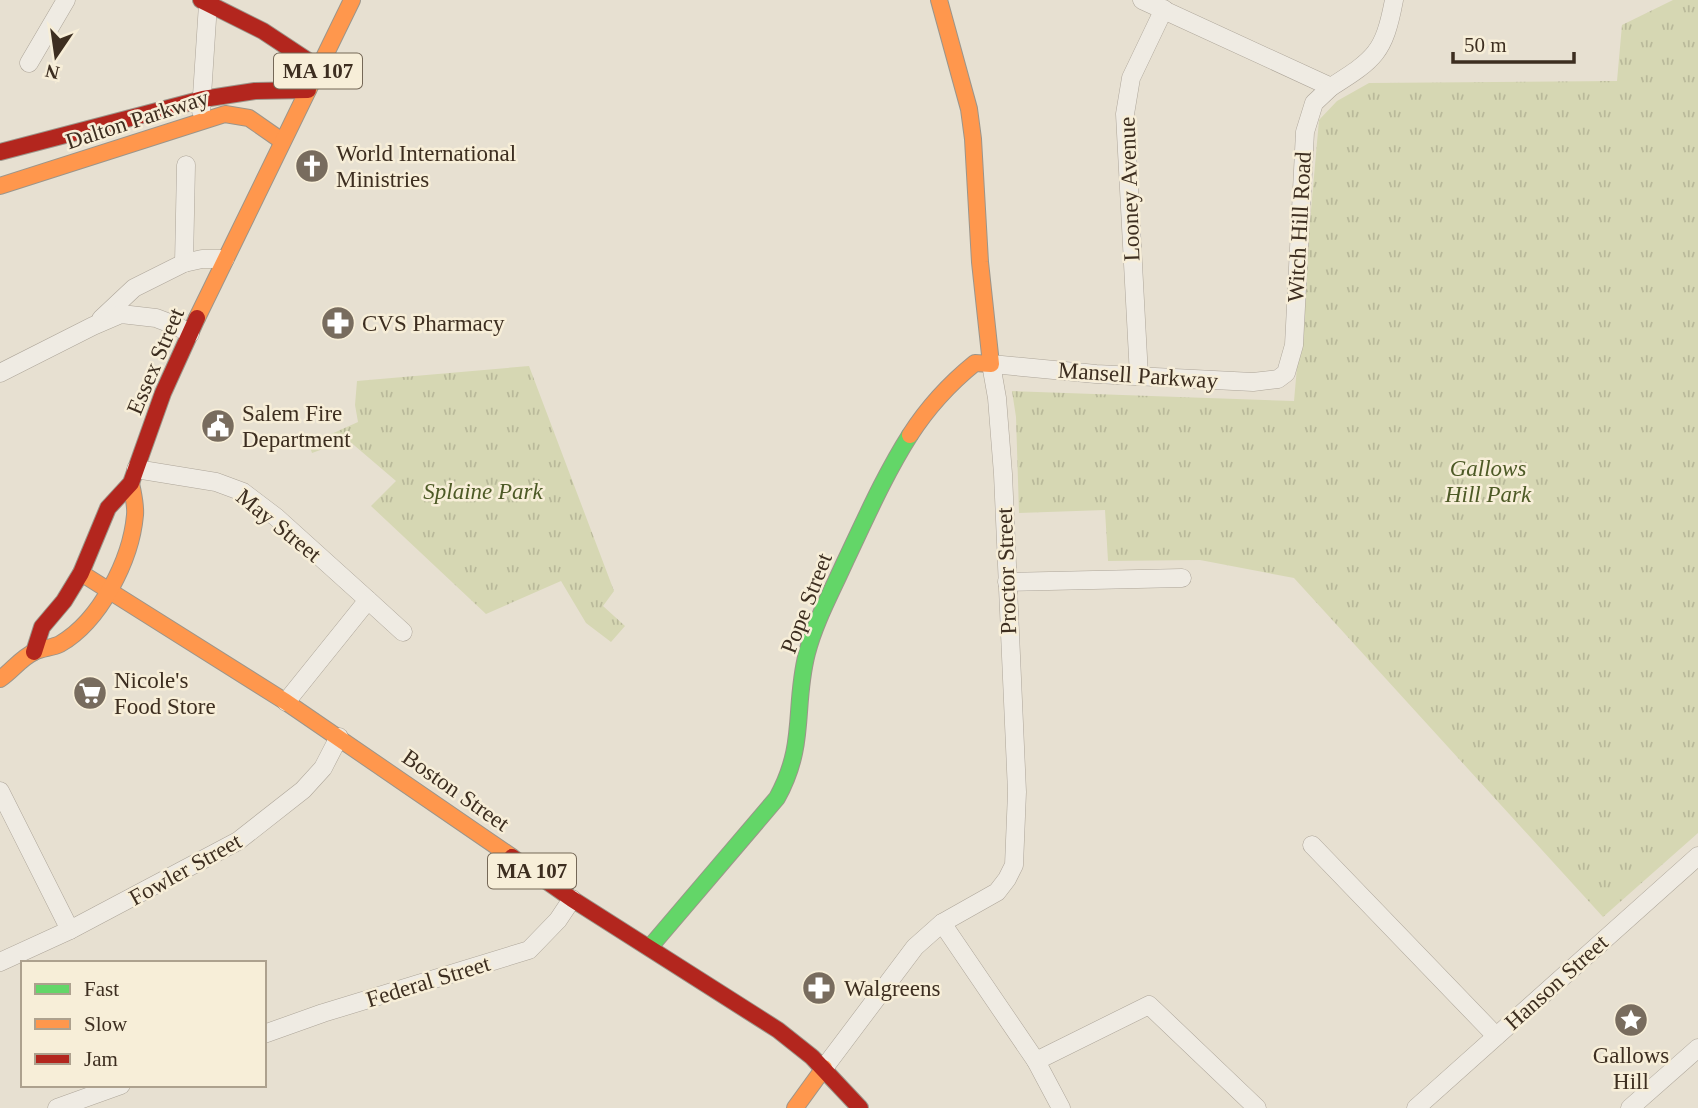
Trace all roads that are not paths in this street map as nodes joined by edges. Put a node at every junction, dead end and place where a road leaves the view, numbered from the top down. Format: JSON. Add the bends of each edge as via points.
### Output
{"nodes":[{"id":1,"x":66,"y":0,"type":"edge"},
{"id":2,"x":352,"y":0,"type":"edge"},
{"id":3,"x":939,"y":0,"type":"edge"},
{"id":4,"x":1142,"y":0,"type":"edge"},
{"id":5,"x":1394,"y":0,"type":"edge"},
{"id":6,"x":205,"y":2,"type":"edge"},
{"id":7,"x":1164,"y":9,"type":"junction"},
{"id":8,"x":29,"y":63,"type":"dead end"},
{"id":9,"x":319,"y":68,"type":"junction"},
{"id":10,"x":1331,"y":87,"type":"junction"},
{"id":11,"x":308,"y":90,"type":"junction"},
{"id":12,"x":203,"y":99,"type":"junction"},
{"id":13,"x":200,"y":121,"type":"junction"},
{"id":14,"x":282,"y":141,"type":"junction"},
{"id":15,"x":0,"y":152,"type":"edge"},
{"id":16,"x":186,"y":165,"type":"dead end"},
{"id":17,"x":0,"y":186,"type":"edge"},
{"id":18,"x":225,"y":259,"type":"junction"},
{"id":19,"x":184,"y":263,"type":"junction"},
{"id":20,"x":93,"y":326,"type":"junction"},
{"id":21,"x":190,"y":334,"type":"junction"},
{"id":22,"x":991,"y":363,"type":"junction"},
{"id":23,"x":0,"y":373,"type":"edge"},
{"id":24,"x":1284,"y":374,"type":"joint"},
{"id":25,"x":1139,"y":376,"type":"junction"},
{"id":26,"x":134,"y":476,"type":"junction"},
{"id":27,"x":81,"y":573,"type":"junction"},
{"id":28,"x":1182,"y":578,"type":"dead end"},
{"id":29,"x":1007,"y":582,"type":"junction"},
{"id":30,"x":110,"y":590,"type":"junction"},
{"id":31,"x":368,"y":600,"type":"junction"},
{"id":32,"x":402,"y":632,"type":"dead end"},
{"id":33,"x":34,"y":652,"type":"junction"},
{"id":34,"x":0,"y":679,"type":"edge"},
{"id":35,"x":286,"y":702,"type":"junction"},
{"id":36,"x":338,"y":737,"type":"junction"},
{"id":37,"x":0,"y":791,"type":"edge"},
{"id":38,"x":1312,"y":845,"type":"dead end"},
{"id":39,"x":1698,"y":856,"type":"edge"},
{"id":40,"x":572,"y":899,"type":"junction"},
{"id":41,"x":942,"y":923,"type":"junction"},
{"id":42,"x":70,"y":930,"type":"junction"},
{"id":43,"x":650,"y":947,"type":"junction"},
{"id":44,"x":0,"y":962,"type":"edge"},
{"id":45,"x":266,"y":1033,"type":"edge"},
{"id":46,"x":1496,"y":1036,"type":"junction"},
{"id":47,"x":1698,"y":1048,"type":"edge"},
{"id":48,"x":1036,"y":1061,"type":"junction"},
{"id":49,"x":824,"y":1068,"type":"junction"},
{"id":50,"x":98,"y":1089,"type":"edge"},
{"id":51,"x":797,"y":1107,"type":"edge"},
{"id":52,"x":57,"y":1108,"type":"edge"},
{"id":53,"x":860,"y":1108,"type":"edge"},
{"id":54,"x":1061,"y":1108,"type":"edge"},
{"id":55,"x":1257,"y":1108,"type":"edge"},
{"id":56,"x":1416,"y":1108,"type":"edge"},
{"id":57,"x":1630,"y":1108,"type":"edge"}],
"edges":[{"from":1,"to":8,"type":"street"},
{"from":2,"to":9,"type":"main road","number":"MA 107"},
{"from":3,"to":22,"type":"main road","name":"Proctor Street","via":[[974,139]]},
{"from":4,"to":7,"type":"street"},
{"from":5,"to":10,"type":"street","via":[[1382,46],[1360,69]]},
{"from":6,"to":9,"type":"main road"},
{"from":6,"to":12,"type":"street"},
{"from":7,"to":10,"type":"street"},
{"from":7,"to":25,"type":"street","name":"Looney Avenue","via":[[1131,78],[1125,114]]},
{"from":9,"to":11,"type":"main road","number":"MA 107"},
{"from":10,"to":24,"type":"street","name":"Witch Hill Road","via":[[1314,103],[1305,132],[1294,345]]},
{"from":11,"to":12,"type":"main road","name":"Dalton Parkway","via":[[255,91]]},
{"from":11,"to":14,"type":"main road","number":"MA 107"},
{"from":12,"to":13,"type":"street"},
{"from":12,"to":15,"type":"main road","name":"Dalton Parkway"},
{"from":13,"to":14,"type":"main road","name":"Dalton Parkway","via":[[239,113]]},
{"from":13,"to":17,"type":"main road","name":"Dalton Parkway"},
{"from":14,"to":18,"type":"main road","number":"MA 107"},
{"from":16,"to":19,"type":"street"},
{"from":18,"to":19,"type":"street"},
{"from":18,"to":21,"type":"main road","name":"Essex Street","number":"MA 107"},
{"from":19,"to":20,"type":"street","via":[[134,288]]},
{"from":20,"to":21,"type":"street","via":[[121,314],[143,315]]},
{"from":20,"to":23,"type":"street"},
{"from":21,"to":26,"type":"main road","name":"Essex Street","number":"MA 107"},
{"from":22,"to":25,"type":"street","name":"Mansell Parkway"},
{"from":22,"to":29,"type":"street","name":"Proctor Street","via":[[1000,422]]},
{"from":22,"to":43,"type":"main road","name":"Pope Street","via":[[975,363],[931,404],[862,525],[808,650],[798,751],[788,783]]},
{"from":24,"to":25,"type":"street","name":"Mansell Parkway","via":[[1253,382]]},
{"from":26,"to":27,"type":"main road","name":"Essex Street","number":"MA 107","via":[[108,508]]},
{"from":26,"to":30,"type":"main road","name":"Essex Street","number":"MA 107","via":[[135,515],[123,563]]},
{"from":26,"to":31,"type":"street","name":"May Street","via":[[216,482],[243,492]]},
{"from":27,"to":30,"type":"main road","name":"Boston Street","number":"MA 107"},
{"from":27,"to":33,"type":"main road","name":"Essex Street","via":[[43,627]]},
{"from":28,"to":29,"type":"street"},
{"from":29,"to":41,"type":"street","name":"Proctor Street","via":[[1017,792],[1014,865],[997,891]]},
{"from":30,"to":33,"type":"main road","name":"Essex Street","via":[[80,627],[58,645]]},
{"from":30,"to":35,"type":"main road","name":"Boston Street","number":"MA 107"},
{"from":31,"to":32,"type":"street","name":"May Street"},
{"from":31,"to":35,"type":"street"},
{"from":33,"to":34,"type":"main road","name":"Essex Street"},
{"from":35,"to":36,"type":"main road","name":"Boston Street","number":"MA 107"},
{"from":36,"to":40,"type":"main road","name":"Boston Street","number":"MA 107"},
{"from":36,"to":42,"type":"street","name":"Fowler Street","via":[[323,768],[303,790],[238,841]]},
{"from":37,"to":42,"type":"street"},
{"from":38,"to":46,"type":"street"},
{"from":39,"to":46,"type":"street","name":"Hanson Street"},
{"from":40,"to":43,"type":"main road","name":"Boston Street","number":"MA 107"},
{"from":40,"to":45,"type":"street","name":"Federal Street","via":[[529,950]]},
{"from":41,"to":48,"type":"street"},
{"from":41,"to":49,"type":"street","name":"Proctor Street","via":[[915,947]]},
{"from":42,"to":44,"type":"street","name":"Fowler Street"},
{"from":43,"to":49,"type":"main road","name":"Boston Street","number":"MA 107","via":[[778,1030]]},
{"from":46,"to":56,"type":"street","name":"Hanson Street"},
{"from":47,"to":57,"type":"street"},
{"from":48,"to":54,"type":"street"},
{"from":48,"to":55,"type":"street","via":[[1149,1005]]},
{"from":49,"to":51,"type":"main road"},
{"from":49,"to":53,"type":"main road","name":"Boston Street"},
{"from":50,"to":52,"type":"street"}]}
